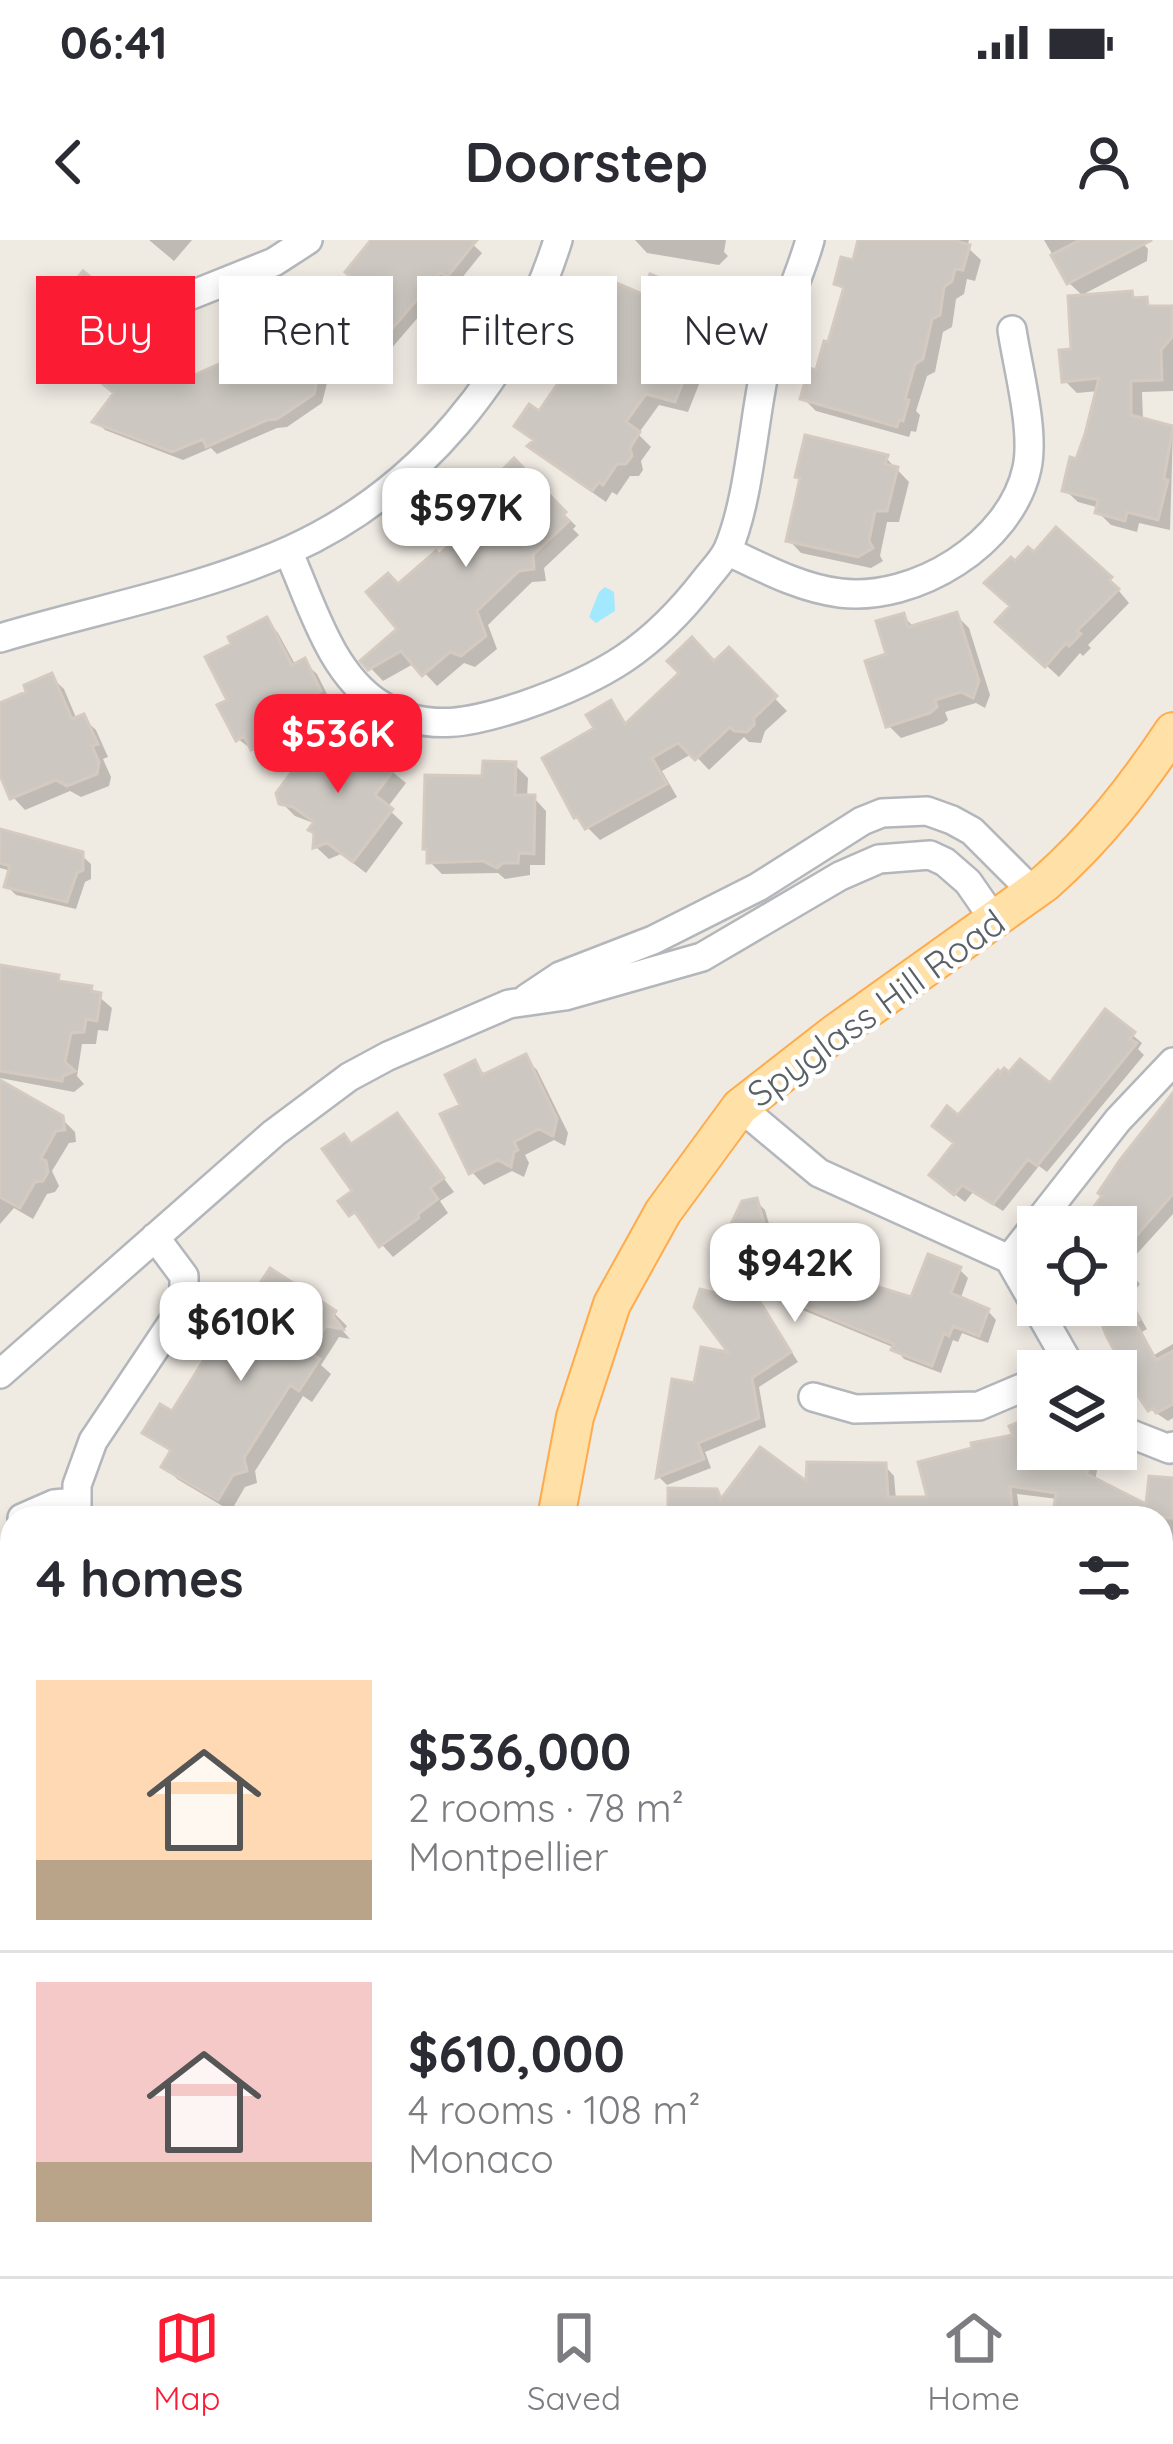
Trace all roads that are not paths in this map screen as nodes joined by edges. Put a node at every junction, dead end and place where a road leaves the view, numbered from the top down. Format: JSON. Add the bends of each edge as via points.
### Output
{"nodes":[{"id":1,"x":308,"y":240,"type":"edge"},
{"id":2,"x":557,"y":240,"type":"edge"},
{"id":3,"x":810,"y":240,"type":"edge"},
{"id":4,"x":195,"y":294,"type":"edge"},
{"id":5,"x":1012,"y":330,"type":"dead end"},
{"id":6,"x":288,"y":551,"type":"junction"},
{"id":7,"x":727,"y":551,"type":"junction"},
{"id":8,"x":0,"y":638,"type":"edge"},
{"id":9,"x":1173,"y":731,"type":"edge"},
{"id":10,"x":871,"y":818,"type":"junction"},
{"id":11,"x":882,"y":859,"type":"junction"},
{"id":12,"x":1033,"y":892,"type":"junction"},
{"id":13,"x":995,"y":921,"type":"junction"},
{"id":14,"x":524,"y":1000,"type":"junction"},
{"id":15,"x":1173,"y":1062,"type":"edge"},
{"id":16,"x":740,"y":1107,"type":"junction"},
{"id":17,"x":155,"y":1237,"type":"junction"},
{"id":18,"x":1009,"y":1259,"type":"junction"},
{"id":19,"x":1058,"y":1350,"type":"edge"},
{"id":20,"x":0,"y":1374,"type":"edge"},
{"id":21,"x":1017,"y":1391,"type":"edge"},
{"id":22,"x":813,"y":1397,"type":"dead end"},
{"id":23,"x":1137,"y":1436,"type":"edge"},
{"id":24,"x":1173,"y":1446,"type":"edge"},
{"id":25,"x":76,"y":1506,"type":"edge"},
{"id":26,"x":558,"y":1506,"type":"edge"}],
"edges":[{"from":1,"to":4,"type":"street"},
{"from":2,"to":6,"type":"street","via":[[528,317],[460,419],[398,482]]},
{"from":3,"to":7,"type":"street","via":[[764,375]]},
{"from":5,"to":7,"type":"street","via":[[1028,464],[1006,514],[966,554],[906,584],[843,594]]},
{"from":6,"to":7,"type":"street","via":[[360,689],[404,717],[456,724],[570,691],[607,671],[680,613]]},
{"from":6,"to":8,"type":"street"},
{"from":9,"to":12,"type":"main road","name":"Spyglass Hill Road","via":[[1126,801]]},
{"from":10,"to":11,"type":"street"},
{"from":10,"to":12,"type":"street","via":[[901,810],[952,820]]},
{"from":10,"to":14,"type":"street","via":[[758,887]]},
{"from":11,"to":13,"type":"street","via":[[930,855],[945,862]]},
{"from":11,"to":14,"type":"street","via":[[702,957]]},
{"from":12,"to":13,"type":"main road","name":"Spyglass Hill Road"},
{"from":13,"to":16,"type":"main road","name":"Spyglass Hill Road"},
{"from":14,"to":17,"type":"street","via":[[349,1077]]},
{"from":15,"to":18,"type":"street"},
{"from":16,"to":18,"type":"street","via":[[819,1173]]},
{"from":16,"to":26,"type":"main road","name":"Spyglass Hill Road","via":[[663,1212],[612,1304],[575,1417]]},
{"from":17,"to":20,"type":"street"},
{"from":17,"to":25,"type":"street","via":[[184,1276],[184,1305],[93,1441]]},
{"from":18,"to":19,"type":"street"},
{"from":21,"to":22,"type":"street","via":[[979,1406],[855,1409]]},
{"from":23,"to":24,"type":"street"}]}
